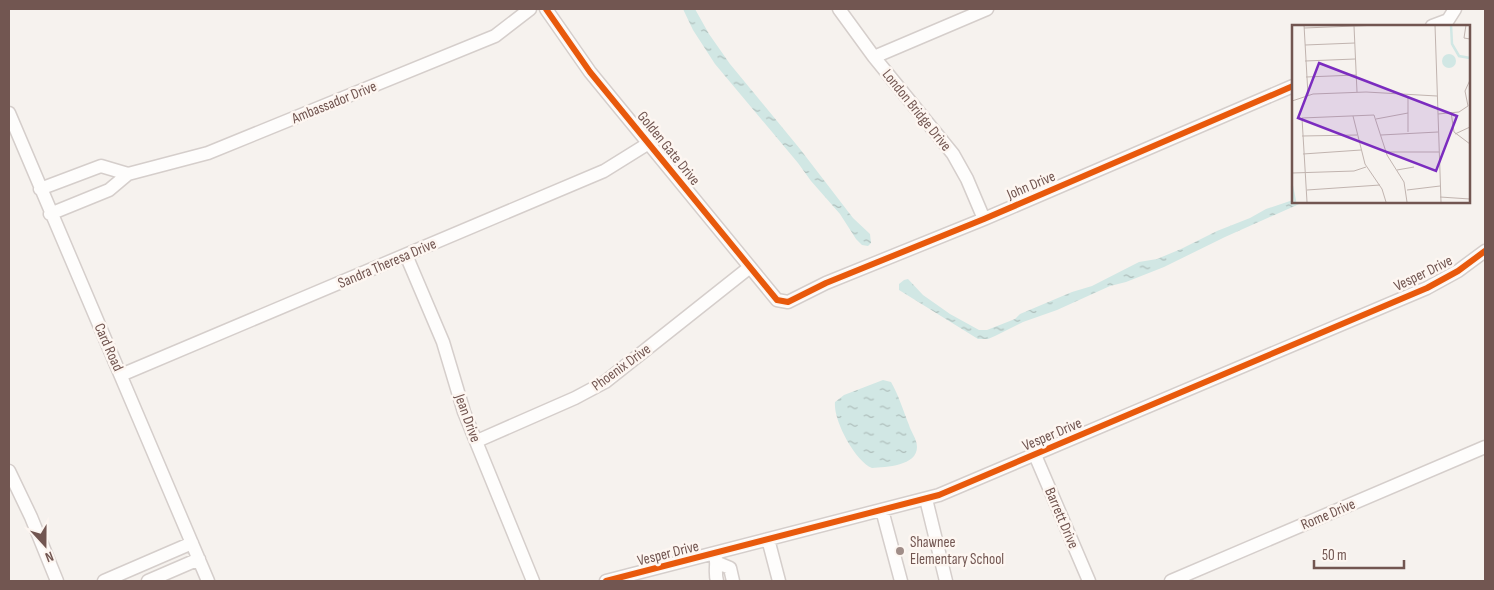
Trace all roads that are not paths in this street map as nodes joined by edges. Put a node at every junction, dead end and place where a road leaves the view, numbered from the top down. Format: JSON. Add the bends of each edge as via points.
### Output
{"nodes":[{"id":1,"x":530,"y":9,"type":"edge"},
{"id":2,"x":546,"y":9,"type":"edge"},
{"id":3,"x":839,"y":9,"type":"edge"},
{"id":4,"x":987,"y":9,"type":"edge"},
{"id":5,"x":1455,"y":9,"type":"edge"},
{"id":6,"x":1435,"y":25,"type":"edge"},
{"id":7,"x":874,"y":57,"type":"junction"},
{"id":8,"x":1292,"y":86,"type":"edge"},
{"id":9,"x":9,"y":113,"type":"edge"},
{"id":10,"x":649,"y":143,"type":"junction"},
{"id":11,"x":128,"y":174,"type":"junction"},
{"id":12,"x":40,"y":189,"type":"junction"},
{"id":13,"x":50,"y":214,"type":"junction"},
{"id":14,"x":984,"y":219,"type":"junction"},
{"id":15,"x":1484,"y":254,"type":"edge"},
{"id":16,"x":406,"y":255,"type":"junction"},
{"id":17,"x":750,"y":267,"type":"junction"},
{"id":18,"x":777,"y":300,"type":"joint"},
{"id":19,"x":121,"y":375,"type":"junction"},
{"id":20,"x":477,"y":441,"type":"junction"},
{"id":21,"x":1485,"y":447,"type":"edge"},
{"id":22,"x":1034,"y":454,"type":"junction"},
{"id":23,"x":9,"y":471,"type":"edge"},
{"id":24,"x":926,"y":499,"type":"junction"},
{"id":25,"x":882,"y":510,"type":"junction"},
{"id":26,"x":768,"y":539,"type":"junction"},
{"id":27,"x":192,"y":543,"type":"junction"},
{"id":28,"x":717,"y":558,"type":"junction"},
{"id":29,"x":199,"y":559,"type":"junction"},
{"id":30,"x":124,"y":577,"type":"edge"},
{"id":31,"x":57,"y":581,"type":"edge"},
{"id":32,"x":104,"y":581,"type":"edge"},
{"id":33,"x":148,"y":581,"type":"edge"},
{"id":34,"x":208,"y":581,"type":"edge"},
{"id":35,"x":533,"y":581,"type":"edge"},
{"id":36,"x":606,"y":581,"type":"edge"},
{"id":37,"x":717,"y":581,"type":"edge"},
{"id":38,"x":733,"y":581,"type":"edge"},
{"id":39,"x":779,"y":581,"type":"edge"},
{"id":40,"x":901,"y":581,"type":"edge"},
{"id":41,"x":946,"y":581,"type":"edge"},
{"id":42,"x":1089,"y":581,"type":"edge"},
{"id":43,"x":1171,"y":581,"type":"edge"}],
"edges":[{"from":1,"to":11,"type":"street","name":"Ambassador Drive","via":[[494,36],[476,44],[208,153]]},
{"from":2,"to":10,"type":"street","name":"Golden Gate Drive","via":[[590,72]]},
{"from":3,"to":7,"type":"street","name":"London Bridge Drive"},
{"from":4,"to":7,"type":"street"},
{"from":5,"to":6,"type":"street","via":[[1448,20]]},
{"from":7,"to":14,"type":"street","name":"London Bridge Drive","via":[[953,154]]},
{"from":8,"to":14,"type":"street","name":"John Drive"},
{"from":9,"to":12,"type":"street","name":"Card Road"},
{"from":10,"to":16,"type":"street","name":"Sandra Theresa Drive","via":[[604,171]]},
{"from":10,"to":17,"type":"street","name":"Golden Gate Drive"},
{"from":11,"to":12,"type":"street","via":[[101,166]]},
{"from":11,"to":13,"type":"street","name":"Ambassador Drive","via":[[109,190]]},
{"from":12,"to":13,"type":"street","name":"Card Road"},
{"from":13,"to":19,"type":"street","name":"Card Road"},
{"from":14,"to":18,"type":"street","name":"John Drive","via":[[826,283],[788,302]]},
{"from":15,"to":22,"type":"street","name":"Vesper Drive","via":[[1427,288]]},
{"from":16,"to":19,"type":"street","name":"Sandra Theresa Drive"},
{"from":16,"to":20,"type":"street","name":"Jean Drive","via":[[443,342],[464,412]]},
{"from":17,"to":18,"type":"street","name":"Golden Gate Drive"},
{"from":17,"to":20,"type":"street","name":"Phoenix Drive","via":[[605,382]]},
{"from":19,"to":27,"type":"street","name":"Card Road"},
{"from":20,"to":35,"type":"street","name":"Jean Drive"},
{"from":21,"to":43,"type":"street","name":"Rome Drive"},
{"from":22,"to":24,"type":"street","name":"Vesper Drive"},
{"from":22,"to":42,"type":"street","name":"Barrett Drive"},
{"from":23,"to":31,"type":"street"},
{"from":24,"to":25,"type":"street","name":"Vesper Drive"},
{"from":24,"to":41,"type":"street"},
{"from":25,"to":26,"type":"street","name":"Vesper Drive"},
{"from":25,"to":40,"type":"street"},
{"from":26,"to":28,"type":"street","name":"Vesper Drive"},
{"from":26,"to":39,"type":"street"},
{"from":27,"to":29,"type":"street","name":"Card Road"},
{"from":27,"to":30,"type":"street"},
{"from":28,"to":36,"type":"street","name":"Vesper Drive"},
{"from":28,"to":37,"type":"street","via":[[714,572]]},
{"from":28,"to":38,"type":"street","via":[[730,568]]},
{"from":29,"to":33,"type":"street"},
{"from":29,"to":34,"type":"street","name":"Card Road"},
{"from":30,"to":32,"type":"street"}]}
